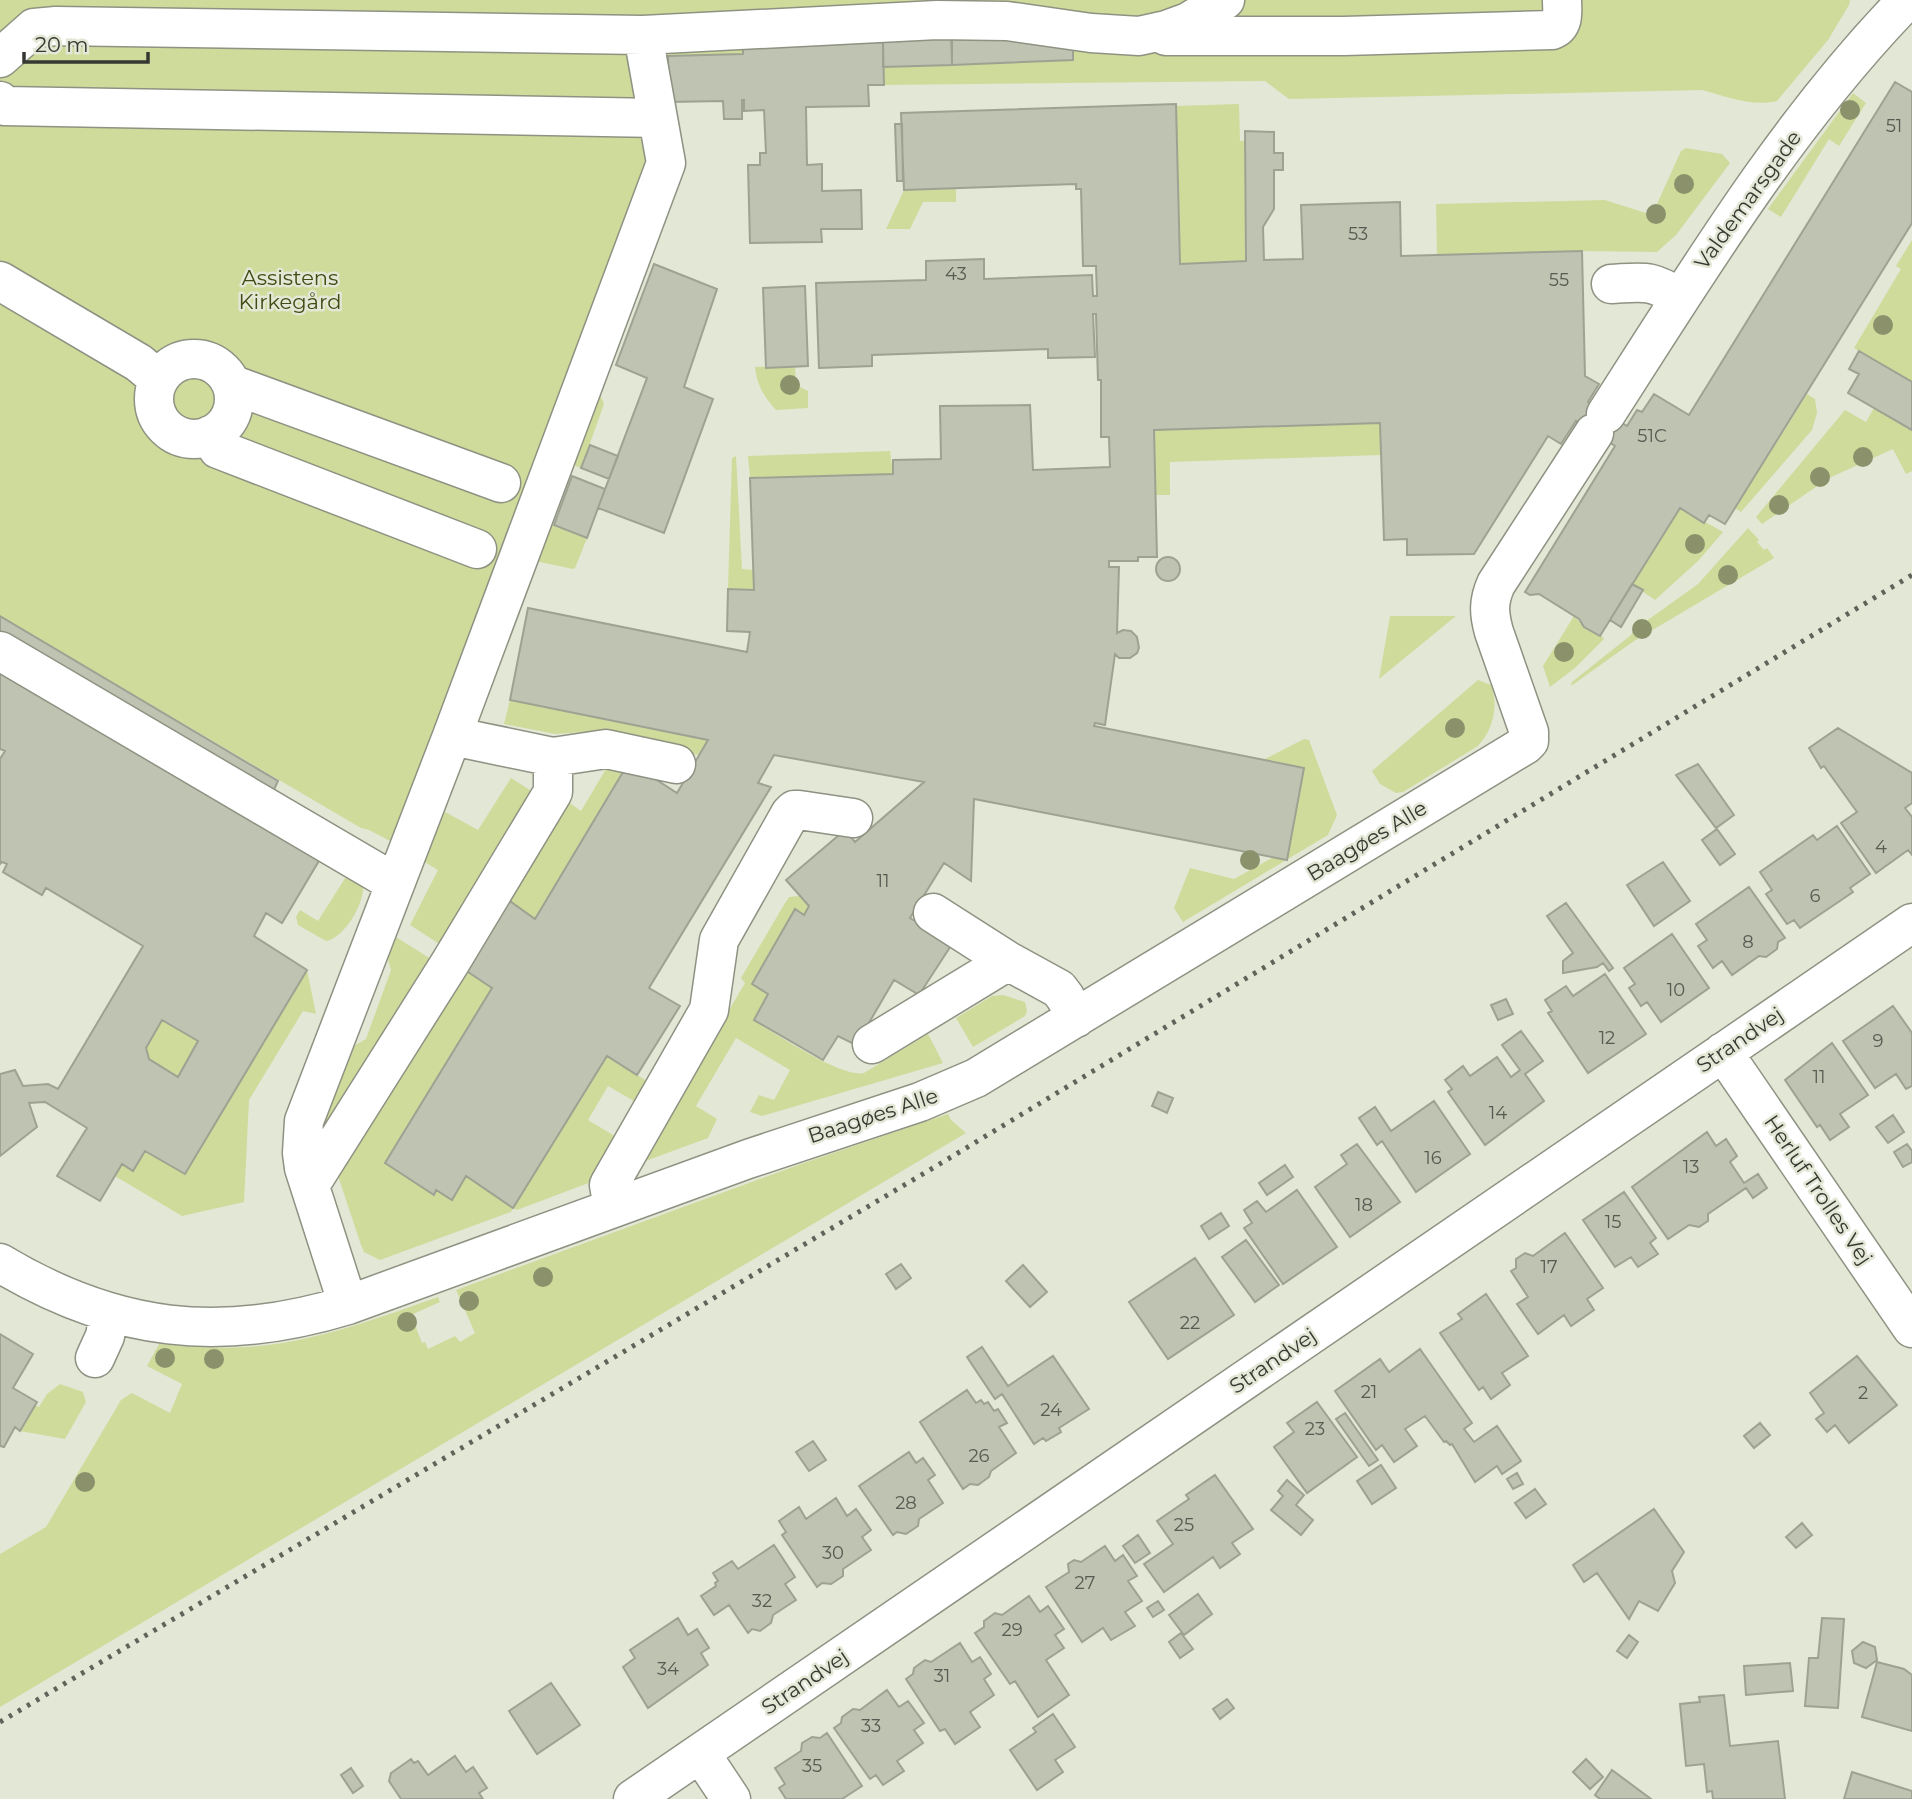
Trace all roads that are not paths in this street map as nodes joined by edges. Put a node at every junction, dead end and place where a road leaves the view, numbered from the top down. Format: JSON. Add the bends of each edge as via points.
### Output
{"nodes":[{"id":1,"x":1225,"y":0,"type":"edge"},
{"id":2,"x":1562,"y":0,"type":"edge"},
{"id":3,"x":1907,"y":0,"type":"edge"},
{"id":4,"x":936,"y":10,"type":"edge"},
{"id":5,"x":27,"y":14,"type":"edge"},
{"id":6,"x":324,"y":15,"type":"edge"},
{"id":7,"x":643,"y":35,"type":"junction"},
{"id":8,"x":1139,"y":36,"type":"junction"},
{"id":9,"x":0,"y":58,"type":"edge"},
{"id":10,"x":0,"y":102,"type":"edge"},
{"id":11,"x":659,"y":118,"type":"junction"},
{"id":12,"x":0,"y":281,"type":"edge"},
{"id":13,"x":1611,"y":284,"type":"dead end"},
{"id":14,"x":1680,"y":298,"type":"junction"},
{"id":15,"x":159,"y":379,"type":"junction"},
{"id":16,"x":231,"y":384,"type":"junction"},
{"id":17,"x":210,"y":435,"type":"junction"},
{"id":18,"x":501,"y":483,"type":"dead end"},
{"id":19,"x":477,"y":549,"type":"dead end"},
{"id":20,"x":1496,"y":584,"type":"joint"},
{"id":21,"x":0,"y":651,"type":"edge"},
{"id":22,"x":452,"y":736,"type":"junction"},
{"id":23,"x":554,"y":757,"type":"junction"},
{"id":24,"x":676,"y":764,"type":"dead end"},
{"id":25,"x":853,"y":818,"type":"dead end"},
{"id":26,"x":395,"y":883,"type":"junction"},
{"id":27,"x":933,"y":913,"type":"dead end"},
{"id":28,"x":1912,"y":923,"type":"edge"},
{"id":29,"x":1008,"y":961,"type":"junction"},
{"id":30,"x":1076,"y":1018,"type":"junction"},
{"id":31,"x":872,"y":1044,"type":"dead end"},
{"id":32,"x":1723,"y":1052,"type":"junction"},
{"id":33,"x":310,"y":1185,"type":"junction"},
{"id":34,"x":613,"y":1208,"type":"junction"},
{"id":35,"x":0,"y":1263,"type":"edge"},
{"id":36,"x":348,"y":1305,"type":"junction"},
{"id":37,"x":109,"y":1313,"type":"junction"},
{"id":38,"x":1912,"y":1328,"type":"edge"},
{"id":39,"x":95,"y":1358,"type":"dead end"},
{"id":40,"x":701,"y":1754,"type":"junction"},
{"id":41,"x":633,"y":1799,"type":"edge"},
{"id":42,"x":731,"y":1799,"type":"edge"}],
"edges":[{"from":1,"to":8,"type":"street","via":[[1188,22]]},
{"from":2,"to":8,"type":"street","via":[[1562,21],[1552,30]]},
{"from":3,"to":14,"type":"street","name":"Valdemarsgade","via":[[1864,45],[1787,144]]},
{"from":4,"to":7,"type":"street"},
{"from":4,"to":8,"type":"street"},
{"from":5,"to":6,"type":"street"},
{"from":5,"to":9,"type":"street"},
{"from":6,"to":7,"type":"street"},
{"from":7,"to":11,"type":"street"},
{"from":10,"to":11,"type":"street","via":[[4,106]]},
{"from":11,"to":22,"type":"street","via":[[666,163]]},
{"from":12,"to":15,"type":"street"},
{"from":13,"to":14,"type":"street","via":[[1650,282]]},
{"from":14,"to":20,"type":"street","name":"Valdemarsgade"},
{"from":15,"to":16,"type":"street","via":[[177,362],[202,359],[214,364]]},
{"from":15,"to":17,"type":"street","via":[[155,408],[164,426],[181,437]]},
{"from":16,"to":17,"type":"street","via":[[231,413]]},
{"from":16,"to":18,"type":"street"},
{"from":17,"to":19,"type":"street","via":[[218,449]]},
{"from":20,"to":30,"type":"street","name":"Baagøes Alle","via":[[1490,615],[1529,741]]},
{"from":21,"to":26,"type":"street"},
{"from":22,"to":23,"type":"street"},
{"from":22,"to":26,"type":"street"},
{"from":23,"to":24,"type":"street","via":[[606,749]]},
{"from":23,"to":33,"type":"street","via":[[553,792]]},
{"from":25,"to":34,"type":"street","via":[[799,810],[790,814],[719,940],[709,1010],[609,1185]]},
{"from":26,"to":33,"type":"street","via":[[304,1121],[302,1153]]},
{"from":27,"to":29,"type":"street"},
{"from":28,"to":32,"type":"street","name":"Strandvej"},
{"from":29,"to":30,"type":"street","via":[[1059,989]]},
{"from":29,"to":31,"type":"street"},
{"from":30,"to":34,"type":"street","name":"Baagøes Alle","via":[[943,1093]]},
{"from":32,"to":38,"type":"street","name":"Herluf Trolles Vej"},
{"from":32,"to":40,"type":"street","name":"Strandvej"},
{"from":33,"to":36,"type":"street"},
{"from":34,"to":36,"type":"street","name":"Baagøes Alle"},
{"from":35,"to":37,"type":"street","name":"Baagøes Alle","via":[[51,1291]]},
{"from":36,"to":37,"type":"street","name":"Baagøes Alle","via":[[289,1321],[229,1328],[188,1327]]},
{"from":37,"to":39,"type":"street"},
{"from":40,"to":41,"type":"street","name":"Strandvej"},
{"from":40,"to":42,"type":"street"}]}
